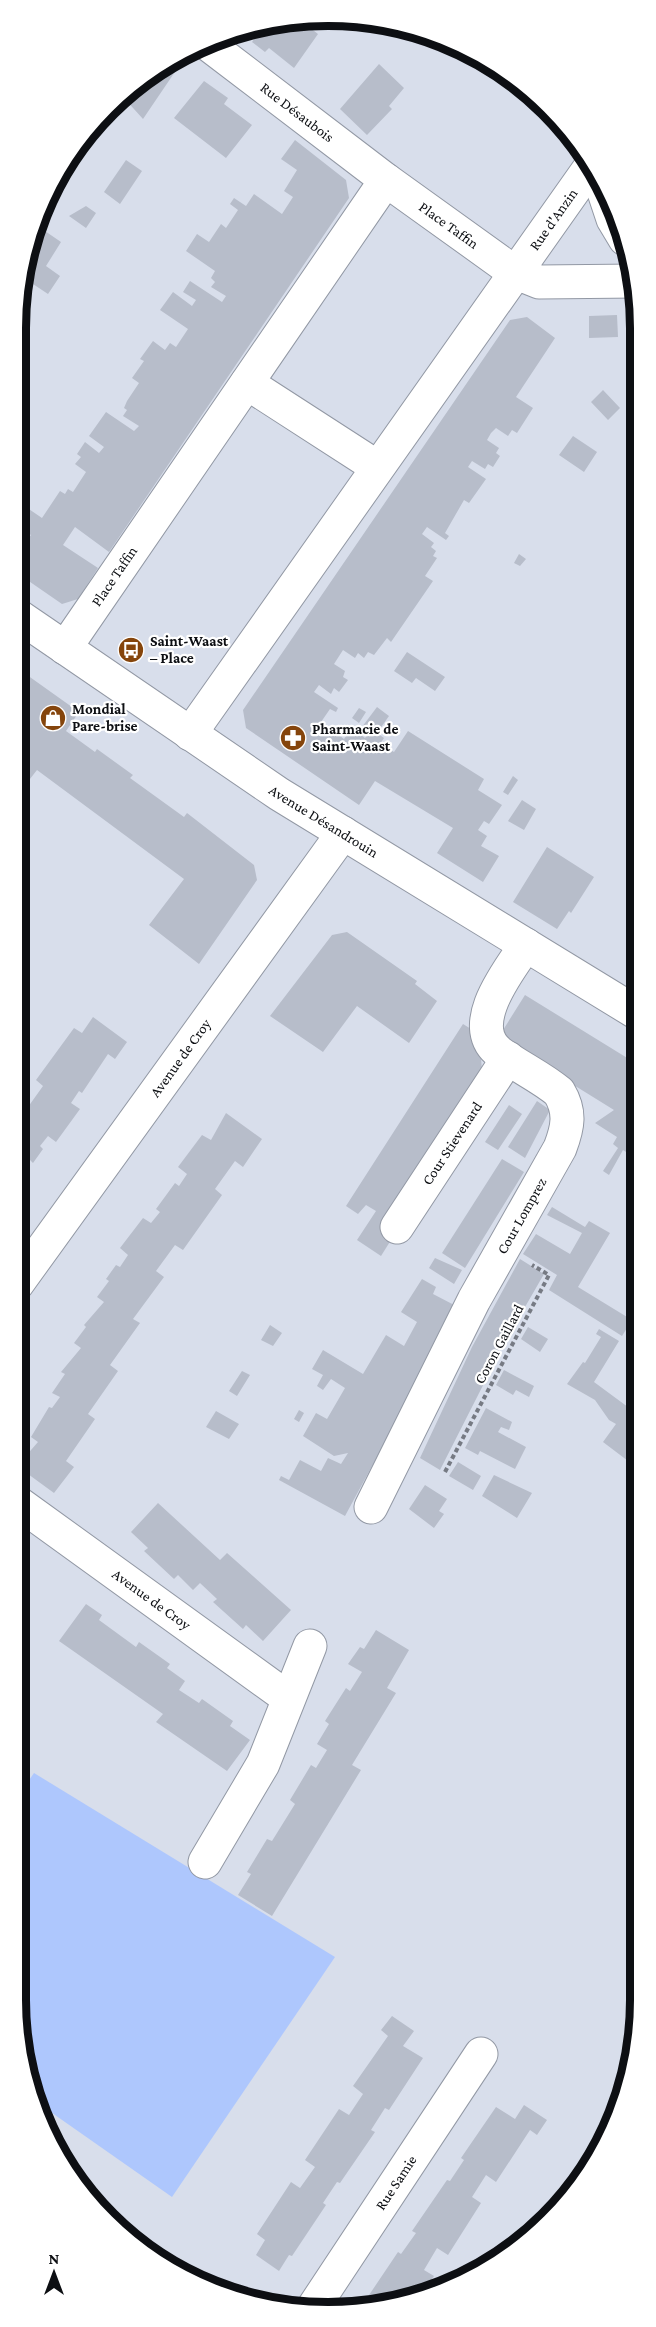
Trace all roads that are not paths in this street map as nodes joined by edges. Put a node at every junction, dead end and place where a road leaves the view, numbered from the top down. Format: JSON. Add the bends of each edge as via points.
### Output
{"nodes":[{"id":1,"x":214,"y":48,"type":"edge"},
{"id":2,"x":587,"y":172,"type":"edge"},
{"id":3,"x":386,"y":180,"type":"junction"},
{"id":4,"x":514,"y":272,"type":"junction"},
{"id":5,"x":627,"y":281,"type":"edge"},
{"id":6,"x":247,"y":383,"type":"junction"},
{"id":7,"x":377,"y":467,"type":"junction"},
{"id":8,"x":26,"y":621,"type":"edge"},
{"id":9,"x":65,"y":648,"type":"junction"},
{"id":10,"x":190,"y":734,"type":"junction"},
{"id":11,"x":343,"y":833,"type":"junction"},
{"id":12,"x":526,"y":945,"type":"junction"},
{"id":13,"x":630,"y":1009,"type":"edge"},
{"id":14,"x":508,"y":1058,"type":"junction"},
{"id":15,"x":397,"y":1227,"type":"dead end"},
{"id":16,"x":26,"y":1272,"type":"edge"},
{"id":17,"x":371,"y":1507,"type":"dead end"},
{"id":18,"x":26,"y":1509,"type":"edge"},
{"id":19,"x":310,"y":1646,"type":"dead end"},
{"id":20,"x":288,"y":1698,"type":"junction"},
{"id":21,"x":205,"y":1862,"type":"dead end"},
{"id":22,"x":481,"y":2054,"type":"dead end"},
{"id":23,"x":317,"y":2301,"type":"edge"}],
"edges":[{"from":1,"to":3,"type":"street","name":"Rue Désaubois"},
{"from":2,"to":4,"type":"street","name":"Rue d'Anzin"},
{"from":3,"to":4,"type":"street","name":"Place Taffin"},
{"from":3,"to":6,"type":"street","name":"Place Taffin"},
{"from":4,"to":5,"type":"street","name":"Place Taffin","via":[[539,282]]},
{"from":4,"to":7,"type":"street"},
{"from":6,"to":7,"type":"street"},
{"from":6,"to":9,"type":"street","name":"Place Taffin"},
{"from":7,"to":10,"type":"street"},
{"from":8,"to":9,"type":"street","name":"Avenue Désandrouin"},
{"from":9,"to":10,"type":"street","name":"Avenue Désandrouin"},
{"from":10,"to":11,"type":"street","name":"Avenue Désandrouin"},
{"from":11,"to":12,"type":"street","name":"Avenue Désandrouin"},
{"from":11,"to":16,"type":"street","name":"Avenue de Croy"},
{"from":12,"to":13,"type":"street","name":"Avenue Désandrouin"},
{"from":12,"to":14,"type":"street","name":"Cour Lomprez","via":[[497,988],[488,1012],[492,1045]]},
{"from":14,"to":15,"type":"street","name":"Cour Stievenard"},
{"from":14,"to":17,"type":"street","name":"Cour Lomprez","via":[[559,1092],[568,1123],[560,1148],[503,1247]]},
{"from":18,"to":20,"type":"street","name":"Avenue de Croy"},
{"from":19,"to":20,"type":"street"},
{"from":20,"to":21,"type":"street","via":[[255,1780]]},
{"from":22,"to":23,"type":"street","name":"Rue Samie"}]}
